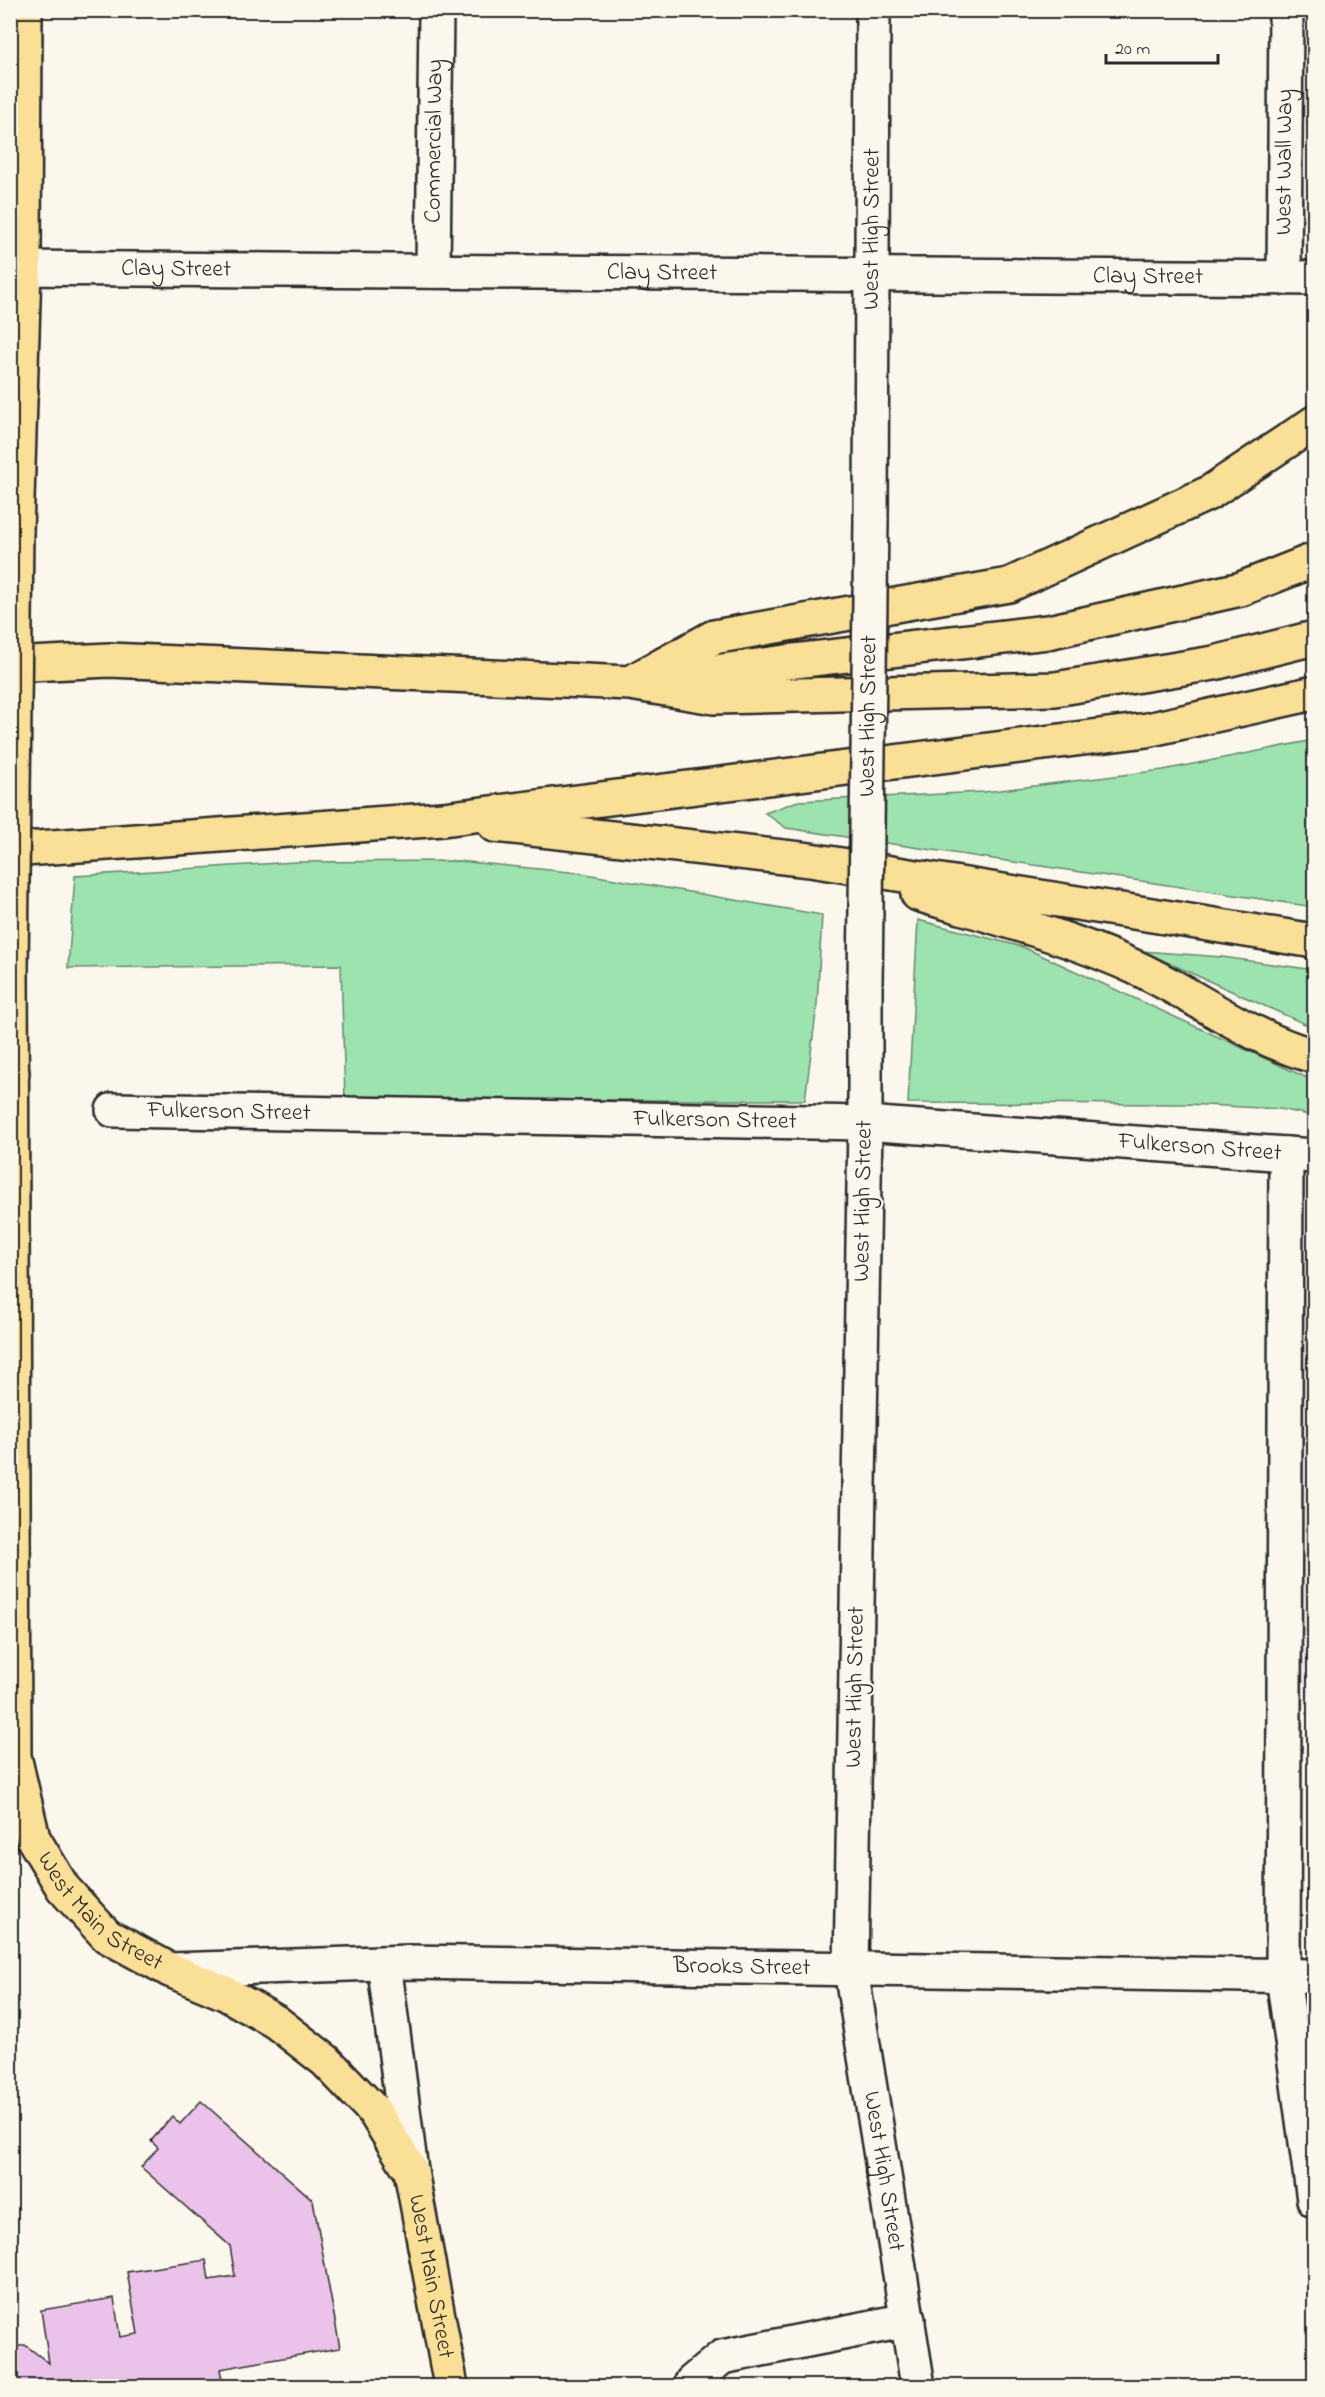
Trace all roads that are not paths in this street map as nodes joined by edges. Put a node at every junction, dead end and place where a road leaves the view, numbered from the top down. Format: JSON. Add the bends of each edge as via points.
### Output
{"nodes":[{"id":1,"x":25,"y":10,"type":"edge"},
{"id":2,"x":436,"y":10,"type":"edge"},
{"id":3,"x":873,"y":10,"type":"edge"},
{"id":4,"x":1286,"y":10,"type":"edge"},
{"id":5,"x":17,"y":268,"type":"edge"},
{"id":6,"x":433,"y":271,"type":"junction"},
{"id":7,"x":872,"y":275,"type":"junction"},
{"id":8,"x":1299,"y":278,"type":"edge"},
{"id":9,"x":16,"y":394,"type":"edge"},
{"id":10,"x":1314,"y":423,"type":"edge"},
{"id":11,"x":1314,"y":560,"type":"edge"},
{"id":12,"x":1314,"y":638,"type":"edge"},
{"id":13,"x":10,"y":665,"type":"edge"},
{"id":14,"x":630,"y":683,"type":"junction"},
{"id":15,"x":1314,"y":693,"type":"edge"},
{"id":16,"x":443,"y":819,"type":"junction"},
{"id":17,"x":10,"y":850,"type":"edge"},
{"id":18,"x":810,"y":860,"type":"junction"},
{"id":19,"x":1314,"y":941,"type":"edge"},
{"id":20,"x":11,"y":968,"type":"edge"},
{"id":21,"x":1314,"y":1056,"type":"edge"},
{"id":22,"x":11,"y":1073,"type":"edge"},
{"id":23,"x":113,"y":1110,"type":"dead end"},
{"id":24,"x":11,"y":1115,"type":"edge"},
{"id":25,"x":865,"y":1123,"type":"junction"},
{"id":26,"x":1300,"y":1155,"type":"edge"},
{"id":27,"x":384,"y":1963,"type":"junction"},
{"id":28,"x":170,"y":1970,"type":"junction"},
{"id":29,"x":851,"y":1970,"type":"junction"},
{"id":30,"x":1299,"y":1976,"type":"edge"},
{"id":31,"x":411,"y":2171,"type":"junction"},
{"id":32,"x":1314,"y":2200,"type":"edge"},
{"id":33,"x":908,"y":2320,"type":"junction"},
{"id":34,"x":451,"y":2386,"type":"edge"},
{"id":35,"x":690,"y":2386,"type":"edge"},
{"id":36,"x":918,"y":2386,"type":"edge"}],
"edges":[{"from":1,"to":5,"type":"main road","name":"West Main Street"},
{"from":2,"to":6,"type":"street","name":"Commercial Way"},
{"from":3,"to":7,"type":"street","name":"West High Street"},
{"from":4,"to":8,"type":"street","name":"West Wall Way"},
{"from":5,"to":6,"type":"street","name":"Clay Street"},
{"from":5,"to":9,"type":"main road","name":"West Main Street"},
{"from":6,"to":7,"type":"street","name":"Clay Street"},
{"from":7,"to":8,"type":"street","name":"Clay Street"},
{"from":7,"to":25,"type":"street","name":"West High Street","bridge":true},
{"from":9,"to":20,"type":"main road","name":"West Main Street","bridge":true},
{"from":10,"to":14,"type":"main road","via":[[1209,493],[1009,585],[714,637]]},
{"from":11,"to":14,"type":"main road","via":[[1241,589],[1048,632]]},
{"from":12,"to":14,"type":"main road","via":[[1214,663],[1055,688],[714,697]]},
{"from":13,"to":14,"type":"main road","via":[[109,660]]},
{"from":15,"to":16,"type":"main road","via":[[1147,730]]},
{"from":16,"to":17,"type":"main road"},
{"from":16,"to":18,"type":"main road"},
{"from":18,"to":19,"type":"main road"},
{"from":18,"to":21,"type":"main road","via":[[1092,949],[1140,970],[1285,1048]]},
{"from":20,"to":22,"type":"main road","name":"West Main Street"},
{"from":22,"to":24,"type":"main road","name":"West Main Street"},
{"from":23,"to":25,"type":"street","name":"Fulkerson Street"},
{"from":24,"to":28,"type":"main road","name":"West Main Street","via":[[14,1756],[33,1838],[63,1888],[107,1936]]},
{"from":25,"to":26,"type":"street","name":"Fulkerson Street"},
{"from":25,"to":29,"type":"street","name":"West High Street"},
{"from":26,"to":30,"type":"street"},
{"from":27,"to":28,"type":"street","name":"Brooks Street"},
{"from":27,"to":29,"type":"street","name":"Brooks Street"},
{"from":27,"to":31,"type":"street"},
{"from":28,"to":31,"type":"main road","name":"West Main Street","via":[[225,1993],[276,2022],[326,2061],[374,2111]]},
{"from":29,"to":30,"type":"street","name":"Brooks Street"},
{"from":29,"to":33,"type":"street","name":"West High Street"},
{"from":30,"to":32,"type":"street"},
{"from":31,"to":34,"type":"main road","name":"West Main Street"},
{"from":33,"to":35,"type":"street","via":[[722,2357]]},
{"from":33,"to":36,"type":"street","name":"West High Street"}]}
